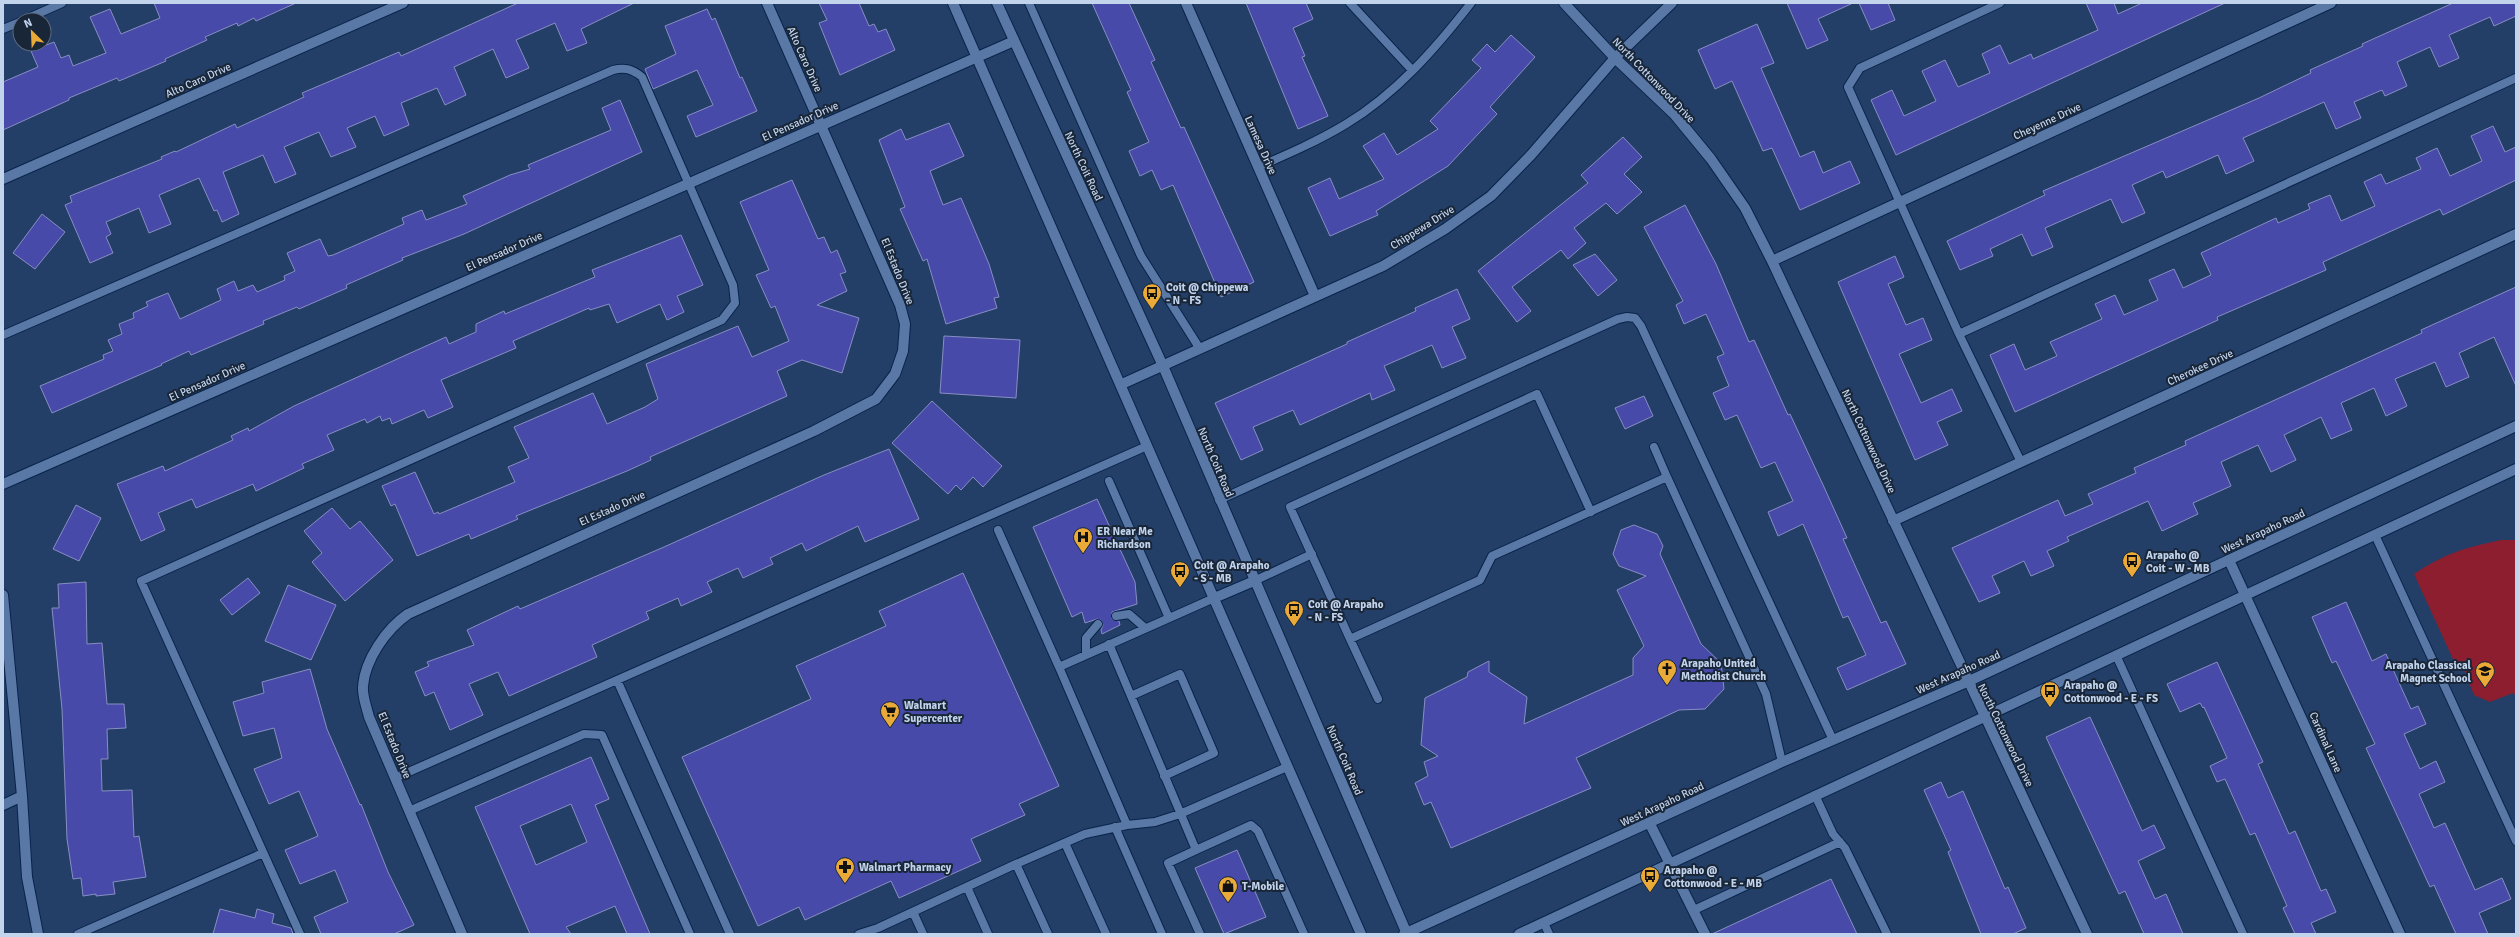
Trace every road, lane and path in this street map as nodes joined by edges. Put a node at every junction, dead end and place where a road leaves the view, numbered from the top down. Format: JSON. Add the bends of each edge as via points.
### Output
{"nodes":[{"id":1,"x":62,"y":3,"type":"edge"},
{"id":2,"x":404,"y":3,"type":"edge"},
{"id":3,"x":767,"y":3,"type":"edge"},
{"id":4,"x":953,"y":3,"type":"edge"},
{"id":5,"x":997,"y":3,"type":"edge"},
{"id":6,"x":1029,"y":3,"type":"edge"},
{"id":7,"x":1186,"y":3,"type":"edge"},
{"id":8,"x":1350,"y":3,"type":"edge"},
{"id":9,"x":1471,"y":3,"type":"edge"},
{"id":10,"x":1564,"y":3,"type":"edge"},
{"id":11,"x":1672,"y":3,"type":"edge"},
{"id":12,"x":2000,"y":3,"type":"edge"},
{"id":13,"x":2331,"y":3,"type":"edge"},
{"id":14,"x":42,"y":12,"type":"edge"},
{"id":15,"x":1014,"y":41,"type":"junction"},
{"id":16,"x":977,"y":57,"type":"junction"},
{"id":17,"x":1615,"y":58,"type":"junction"},
{"id":18,"x":1412,"y":70,"type":"junction"},
{"id":19,"x":2516,"y":78,"type":"edge"},
{"id":20,"x":822,"y":125,"type":"junction"},
{"id":21,"x":1258,"y":167,"type":"junction"},
{"id":22,"x":3,"y":179,"type":"edge"},
{"id":23,"x":689,"y":183,"type":"junction"},
{"id":24,"x":1901,"y":202,"type":"junction"},
{"id":25,"x":2516,"y":234,"type":"edge"},
{"id":26,"x":1772,"y":261,"type":"junction"},
{"id":27,"x":1315,"y":296,"type":"junction"},
{"id":28,"x":1959,"y":334,"type":"junction"},
{"id":29,"x":3,"y":335,"type":"edge"},
{"id":30,"x":1200,"y":349,"type":"junction"},
{"id":31,"x":1163,"y":366,"type":"junction"},
{"id":32,"x":1122,"y":384,"type":"junction"},
{"id":33,"x":2516,"y":426,"type":"edge"},
{"id":34,"x":1147,"y":446,"type":"junction"},
{"id":35,"x":1654,"y":447,"type":"dead end"},
{"id":36,"x":2021,"y":462,"type":"junction"},
{"id":37,"x":2516,"y":470,"type":"edge"},
{"id":38,"x":1667,"y":477,"type":"junction"},
{"id":39,"x":1109,"y":481,"type":"dead end"},
{"id":40,"x":3,"y":484,"type":"edge"},
{"id":41,"x":1219,"y":500,"type":"junction"},
{"id":42,"x":1591,"y":512,"type":"junction"},
{"id":43,"x":1893,"y":521,"type":"junction"},
{"id":44,"x":998,"y":530,"type":"dead end"},
{"id":45,"x":2375,"y":535,"type":"junction"},
{"id":46,"x":1312,"y":554,"type":"junction"},
{"id":47,"x":2230,"y":560,"type":"junction"},
{"id":48,"x":1254,"y":580,"type":"junction"},
{"id":49,"x":3,"y":595,"type":"edge"},
{"id":50,"x":2246,"y":595,"type":"junction"},
{"id":51,"x":1212,"y":599,"type":"junction"},
{"id":52,"x":1116,"y":616,"type":"dead end"},
{"id":53,"x":1169,"y":618,"type":"junction"},
{"id":54,"x":1098,"y":624,"type":"dead end"},
{"id":55,"x":1145,"y":628,"type":"junction"},
{"id":56,"x":1350,"y":639,"type":"junction"},
{"id":57,"x":1109,"y":644,"type":"junction"},
{"id":58,"x":5,"y":647,"type":"edge"},
{"id":59,"x":1086,"y":655,"type":"junction"},
{"id":60,"x":2116,"y":655,"type":"junction"},
{"id":61,"x":1059,"y":667,"type":"junction"},
{"id":62,"x":617,"y":680,"type":"junction"},
{"id":63,"x":1967,"y":682,"type":"junction"},
{"id":64,"x":1131,"y":696,"type":"junction"},
{"id":65,"x":1378,"y":699,"type":"dead end"},
{"id":66,"x":1984,"y":716,"type":"junction"},
{"id":67,"x":1832,"y":740,"type":"junction"},
{"id":68,"x":1782,"y":762,"type":"junction"},
{"id":69,"x":1287,"y":768,"type":"junction"},
{"id":70,"x":1164,"y":776,"type":"junction"},
{"id":71,"x":395,"y":778,"type":"junction"},
{"id":72,"x":1816,"y":795,"type":"junction"},
{"id":73,"x":22,"y":796,"type":"junction"},
{"id":74,"x":3,"y":805,"type":"edge"},
{"id":75,"x":409,"y":811,"type":"junction"},
{"id":76,"x":1180,"y":814,"type":"junction"},
{"id":77,"x":1650,"y":824,"type":"junction"},
{"id":78,"x":1127,"y":825,"type":"junction"},
{"id":79,"x":1115,"y":827,"type":"junction"},
{"id":80,"x":2516,"y":841,"type":"edge"},
{"id":81,"x":1840,"y":842,"type":"junction"},
{"id":82,"x":1065,"y":843,"type":"junction"},
{"id":83,"x":1196,"y":850,"type":"junction"},
{"id":84,"x":263,"y":852,"type":"junction"},
{"id":85,"x":1671,"y":863,"type":"junction"},
{"id":86,"x":1016,"y":864,"type":"junction"},
{"id":87,"x":967,"y":887,"type":"junction"},
{"id":88,"x":1694,"y":910,"type":"junction"},
{"id":89,"x":913,"y":912,"type":"junction"},
{"id":90,"x":1544,"y":923,"type":"junction"},
{"id":91,"x":38,"y":934,"type":"edge"},
{"id":92,"x":78,"y":934,"type":"edge"},
{"id":93,"x":300,"y":934,"type":"edge"},
{"id":94,"x":462,"y":934,"type":"edge"},
{"id":95,"x":690,"y":934,"type":"edge"},
{"id":96,"x":730,"y":934,"type":"edge"},
{"id":97,"x":860,"y":934,"type":"edge"},
{"id":98,"x":923,"y":934,"type":"edge"},
{"id":99,"x":988,"y":934,"type":"edge"},
{"id":100,"x":1048,"y":934,"type":"edge"},
{"id":101,"x":1106,"y":934,"type":"edge"},
{"id":102,"x":1162,"y":934,"type":"edge"},
{"id":103,"x":1200,"y":934,"type":"edge"},
{"id":104,"x":1304,"y":934,"type":"edge"},
{"id":105,"x":1361,"y":934,"type":"edge"},
{"id":106,"x":1406,"y":934,"type":"edge"},
{"id":107,"x":1519,"y":934,"type":"edge"},
{"id":108,"x":1549,"y":934,"type":"edge"},
{"id":109,"x":1705,"y":934,"type":"edge"},
{"id":110,"x":1887,"y":934,"type":"edge"},
{"id":111,"x":2086,"y":934,"type":"edge"},
{"id":112,"x":2243,"y":934,"type":"edge"},
{"id":113,"x":2400,"y":934,"type":"edge"}],
"edges":[{"from":1,"to":14,"type":"lane"},
{"from":2,"to":22,"type":"street","name":"Alto Caro Drive"},
{"from":3,"to":20,"type":"street","name":"Alto Caro Drive"},
{"from":4,"to":16,"type":"street"},
{"from":5,"to":15,"type":"street","name":"North Coit Road"},
{"from":6,"to":30,"type":"lane","via":[[1141,256]]},
{"from":7,"to":21,"type":"street","name":"Lamesa Drive"},
{"from":8,"to":18,"type":"lane"},
{"from":9,"to":18,"type":"lane","via":[[1442,40]]},
{"from":10,"to":17,"type":"street","name":"North Cottonwood Drive"},
{"from":11,"to":17,"type":"street","name":"Chippewa Drive"},
{"from":12,"to":24,"type":"lane","via":[[1860,68],[1848,87]]},
{"from":13,"to":24,"type":"street","name":"Cheyenne Drive"},
{"from":15,"to":16,"type":"street","name":"El Pensador Drive"},
{"from":15,"to":31,"type":"street","name":"North Coit Road"},
{"from":16,"to":20,"type":"street","name":"El Pensador Drive"},
{"from":16,"to":32,"type":"street"},
{"from":17,"to":26,"type":"street","name":"North Cottonwood Drive","via":[[1674,114],[1711,159],[1746,208]]},
{"from":17,"to":27,"type":"street","name":"Chippewa Drive","via":[[1531,155],[1491,196],[1445,229],[1383,266]]},
{"from":18,"to":21,"type":"lane","via":[[1395,87],[1348,123],[1316,142]]},
{"from":19,"to":28,"type":"lane"},
{"from":20,"to":23,"type":"street","name":"El Pensador Drive"},
{"from":20,"to":71,"type":"street","name":"El Estado Drive","via":[[900,305],[905,324],[903,351],[895,374],[876,399],[814,431],[612,520],[408,614],[398,621],[379,645],[368,666],[362,688],[369,717]]},
{"from":21,"to":27,"type":"street","name":"Lamesa Drive"},
{"from":23,"to":29,"type":"lane","via":[[642,78],[635,71],[623,68],[612,70]]},
{"from":23,"to":40,"type":"street","name":"El Pensador Drive"},
{"from":23,"to":84,"type":"lane","via":[[733,285],[735,303],[722,320],[141,581]]},
{"from":24,"to":26,"type":"street","name":"Cheyenne Drive"},
{"from":24,"to":28,"type":"lane"},
{"from":25,"to":36,"type":"street","name":"Cherokee Drive"},
{"from":26,"to":43,"type":"street","name":"North Cottonwood Drive"},
{"from":27,"to":30,"type":"street","name":"Chippewa Drive"},
{"from":28,"to":36,"type":"lane"},
{"from":30,"to":31,"type":"street","name":"Chippewa Drive"},
{"from":31,"to":32,"type":"street","name":"Chippewa Drive"},
{"from":31,"to":41,"type":"street","name":"North Coit Road"},
{"from":32,"to":34,"type":"street"},
{"from":33,"to":47,"type":"street","name":"West Arapaho Road"},
{"from":34,"to":51,"type":"street"},
{"from":34,"to":62,"type":"lane"},
{"from":35,"to":38,"type":"lane"},
{"from":36,"to":43,"type":"street","name":"Cherokee Drive"},
{"from":37,"to":45,"type":"street"},
{"from":38,"to":42,"type":"lane"},
{"from":38,"to":68,"type":"lane","via":[[1766,694]]},
{"from":39,"to":53,"type":"lane"},
{"from":41,"to":48,"type":"street","name":"North Coit Road"},
{"from":41,"to":67,"type":"lane","via":[[1618,319],[1635,318],[1648,340]]},
{"from":42,"to":46,"type":"lane","via":[[1537,394],[1290,507]]},
{"from":42,"to":56,"type":"lane","via":[[1492,556],[1480,580]]},
{"from":43,"to":63,"type":"street","name":"North Cottonwood Drive"},
{"from":44,"to":61,"type":"lane"},
{"from":45,"to":50,"type":"street"},
{"from":45,"to":80,"type":"lane"},
{"from":46,"to":48,"type":"lane"},
{"from":46,"to":56,"type":"lane"},
{"from":47,"to":50,"type":"street","name":"Cardinal Lane"},
{"from":47,"to":63,"type":"street","name":"West Arapaho Road"},
{"from":48,"to":51,"type":"street"},
{"from":48,"to":106,"type":"street","name":"North Coit Road"},
{"from":49,"to":58,"type":"street"},
{"from":50,"to":60,"type":"street"},
{"from":50,"to":113,"type":"street","name":"Cardinal Lane"},
{"from":51,"to":53,"type":"lane"},
{"from":51,"to":69,"type":"street"},
{"from":52,"to":55,"type":"lane","via":[[1129,614]]},
{"from":53,"to":55,"type":"lane"},
{"from":54,"to":59,"type":"lane","via":[[1086,638]]},
{"from":55,"to":57,"type":"lane"},
{"from":56,"to":65,"type":"lane"},
{"from":57,"to":59,"type":"lane"},
{"from":57,"to":64,"type":"lane"},
{"from":58,"to":73,"type":"street"},
{"from":59,"to":61,"type":"lane"},
{"from":60,"to":66,"type":"street"},
{"from":60,"to":112,"type":"lane"},
{"from":61,"to":78,"type":"lane"},
{"from":62,"to":71,"type":"lane"},
{"from":62,"to":96,"type":"lane"},
{"from":63,"to":66,"type":"street","name":"North Cottonwood Drive"},
{"from":63,"to":67,"type":"street","name":"West Arapaho Road"},
{"from":64,"to":70,"type":"lane"},
{"from":64,"to":70,"type":"lane","via":[[1180,674],[1214,753]]},
{"from":66,"to":72,"type":"street"},
{"from":66,"to":111,"type":"street","name":"North Cottonwood Drive"},
{"from":67,"to":68,"type":"street","name":"West Arapaho Road"},
{"from":68,"to":77,"type":"street","name":"West Arapaho Road"},
{"from":69,"to":76,"type":"lane"},
{"from":69,"to":105,"type":"street"},
{"from":70,"to":76,"type":"lane"},
{"from":71,"to":75,"type":"street","name":"El Estado Drive"},
{"from":72,"to":81,"type":"lane","via":[[1833,834]]},
{"from":72,"to":85,"type":"street"},
{"from":73,"to":74,"type":"street"},
{"from":73,"to":91,"type":"street","via":[[27,877]]},
{"from":75,"to":94,"type":"street","name":"El Estado Drive"},
{"from":75,"to":95,"type":"lane","via":[[584,734],[602,735]]},
{"from":76,"to":78,"type":"lane","via":[[1155,822]]},
{"from":76,"to":83,"type":"lane"},
{"from":77,"to":85,"type":"street"},
{"from":77,"to":106,"type":"street","name":"West Arapaho Road"},
{"from":78,"to":79,"type":"lane"},
{"from":79,"to":82,"type":"lane","via":[[1085,834]]},
{"from":79,"to":102,"type":"lane"},
{"from":81,"to":88,"type":"lane"},
{"from":81,"to":110,"type":"lane"},
{"from":82,"to":86,"type":"lane"},
{"from":82,"to":101,"type":"lane"},
{"from":83,"to":103,"type":"lane","via":[[1168,863]]},
{"from":83,"to":104,"type":"lane","via":[[1251,825],[1258,831]]},
{"from":84,"to":92,"type":"lane"},
{"from":84,"to":93,"type":"lane"},
{"from":85,"to":88,"type":"street"},
{"from":85,"to":90,"type":"street"},
{"from":86,"to":87,"type":"lane"},
{"from":86,"to":100,"type":"lane"},
{"from":87,"to":89,"type":"lane"},
{"from":87,"to":99,"type":"lane"},
{"from":88,"to":109,"type":"street"},
{"from":89,"to":97,"type":"lane"},
{"from":89,"to":98,"type":"lane"},
{"from":90,"to":107,"type":"street"},
{"from":90,"to":108,"type":"lane"}]}
